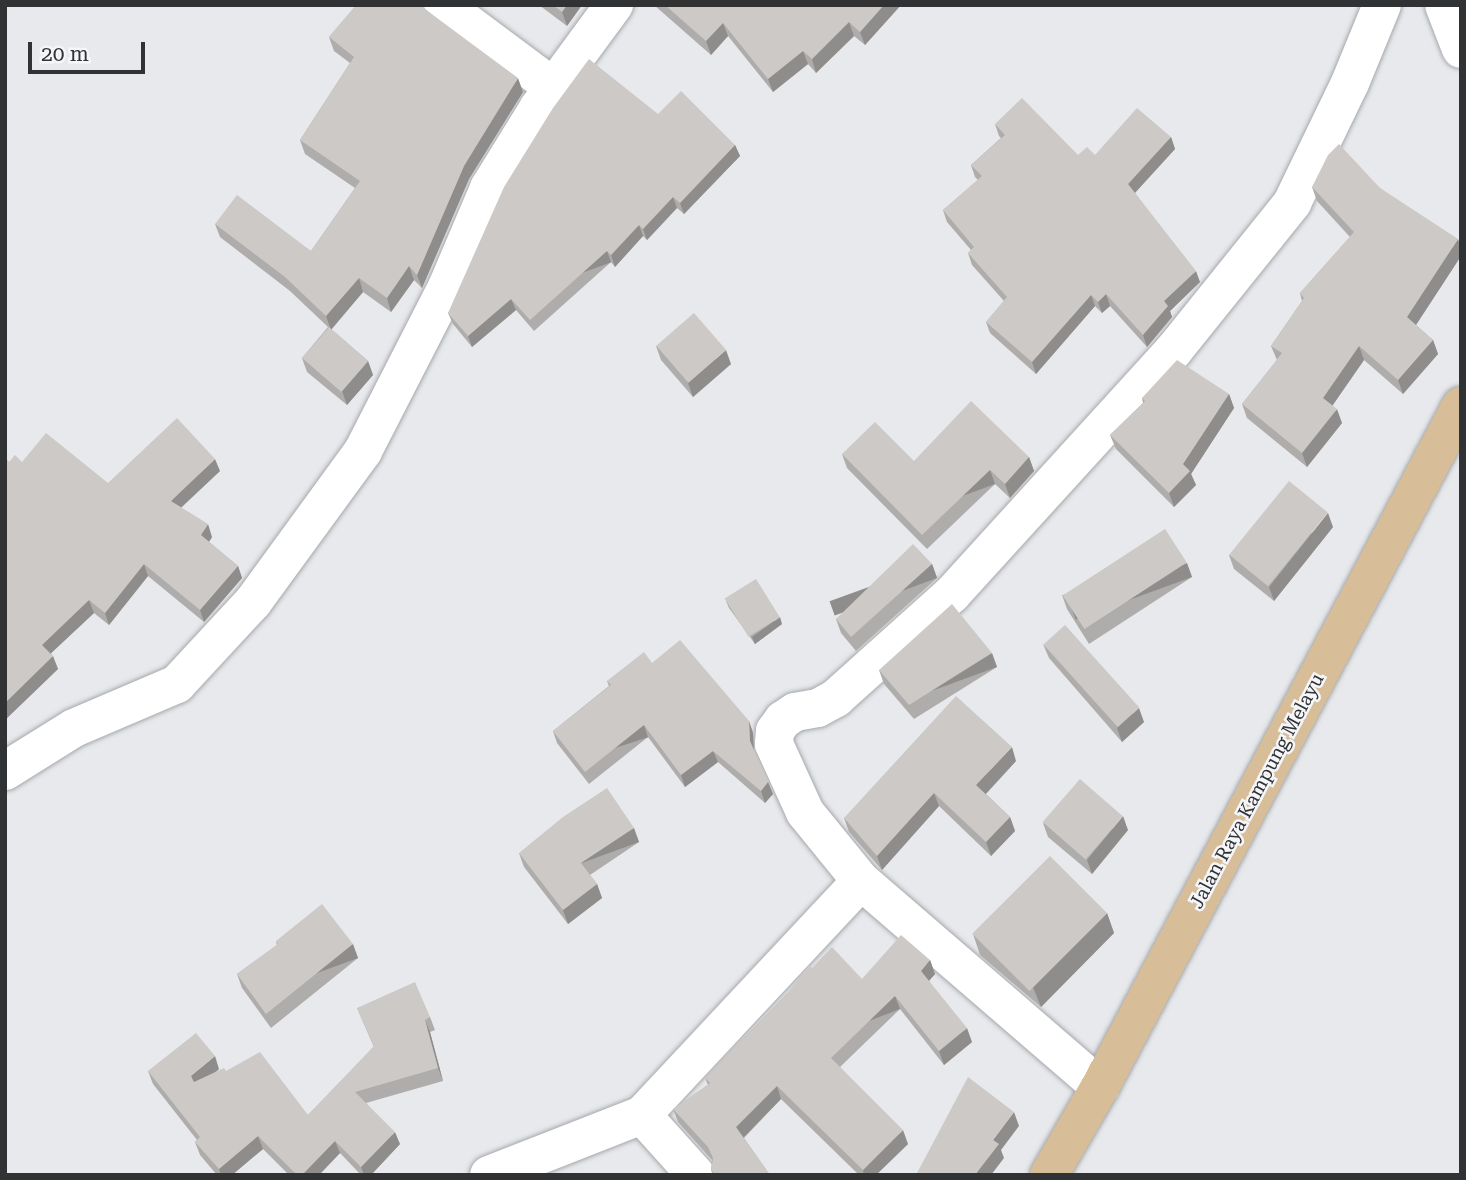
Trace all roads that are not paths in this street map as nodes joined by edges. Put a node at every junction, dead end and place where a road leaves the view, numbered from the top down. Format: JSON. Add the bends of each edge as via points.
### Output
{"nodes":[{"id":1,"x":443,"y":5,"type":"edge"},
{"id":2,"x":614,"y":5,"type":"edge"},
{"id":3,"x":1382,"y":5,"type":"edge"},
{"id":4,"x":1444,"y":5,"type":"edge"},
{"id":5,"x":1461,"y":49,"type":"edge"},
{"id":6,"x":553,"y":88,"type":"junction"},
{"id":7,"x":1461,"y":406,"type":"edge"},
{"id":8,"x":5,"y":771,"type":"edge"},
{"id":9,"x":861,"y":881,"type":"junction"},
{"id":10,"x":1100,"y":1087,"type":"junction"},
{"id":11,"x":642,"y":1115,"type":"junction"},
{"id":12,"x":489,"y":1175,"type":"edge"},
{"id":13,"x":696,"y":1175,"type":"edge"},
{"id":14,"x":1049,"y":1175,"type":"edge"}],
"edges":[{"from":1,"to":6,"type":"street"},
{"from":2,"to":6,"type":"street"},
{"from":3,"to":9,"type":"street","via":[[1292,203],[1174,351],[952,594],[836,698],[818,708],[795,712],[775,731],[774,744],[805,811]]},
{"from":4,"to":5,"type":"street"},
{"from":6,"to":8,"type":"street","via":[[489,188],[447,287],[363,451],[253,602],[177,684],[74,728]]},
{"from":7,"to":10,"type":"main road","name":"Jalan Raya Kampung Melayu"},
{"from":9,"to":10,"type":"street"},
{"from":9,"to":11,"type":"street"},
{"from":10,"to":14,"type":"main road","name":"Jalan Raya Kampung Melayu"},
{"from":11,"to":12,"type":"street"},
{"from":11,"to":13,"type":"street"}]}
